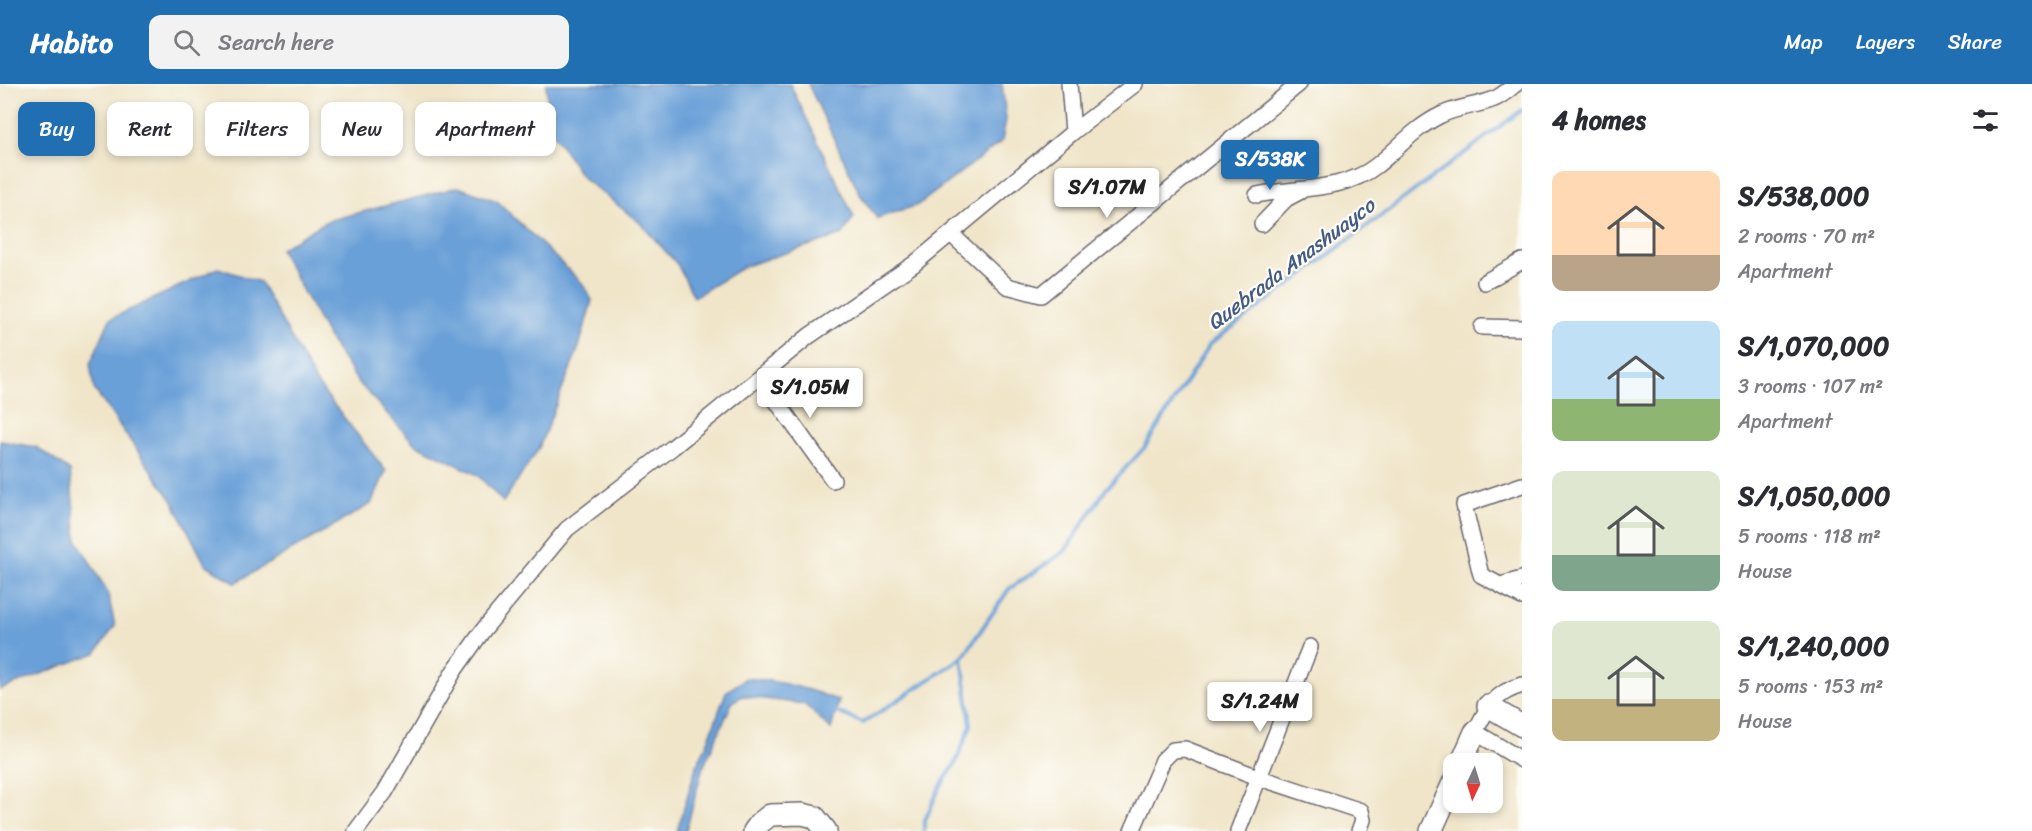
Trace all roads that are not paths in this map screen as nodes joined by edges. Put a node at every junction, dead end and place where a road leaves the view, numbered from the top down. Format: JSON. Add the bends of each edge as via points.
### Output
{"nodes":[{"id":1,"x":1069,"y":84,"type":"edge"},
{"id":2,"x":1135,"y":84,"type":"edge"},
{"id":3,"x":1516,"y":84,"type":"edge"},
{"id":4,"x":1292,"y":86,"type":"edge"},
{"id":5,"x":1073,"y":132,"type":"junction"},
{"id":6,"x":1303,"y":189,"type":"junction"},
{"id":7,"x":1257,"y":195,"type":"dead end"},
{"id":8,"x":1262,"y":224,"type":"dead end"},
{"id":9,"x":951,"y":234,"type":"junction"},
{"id":10,"x":1522,"y":261,"type":"edge"},
{"id":11,"x":1485,"y":282,"type":"dead end"},
{"id":12,"x":1482,"y":327,"type":"dead end"},
{"id":13,"x":1522,"y":328,"type":"edge"},
{"id":14,"x":760,"y":378,"type":"junction"},
{"id":15,"x":833,"y":480,"type":"dead end"},
{"id":16,"x":1522,"y":485,"type":"edge"},
{"id":17,"x":1522,"y":579,"type":"edge"},
{"id":18,"x":1501,"y":585,"type":"junction"},
{"id":19,"x":1522,"y":597,"type":"edge"},
{"id":20,"x":1310,"y":647,"type":"dead end"},
{"id":21,"x":1522,"y":685,"type":"edge"},
{"id":22,"x":1488,"y":706,"type":"junction"},
{"id":23,"x":1522,"y":726,"type":"edge"},
{"id":24,"x":1475,"y":732,"type":"junction"},
{"id":25,"x":1466,"y":753,"type":"edge"},
{"id":26,"x":1522,"y":760,"type":"edge"},
{"id":27,"x":1260,"y":778,"type":"junction"},
{"id":28,"x":1443,"y":804,"type":"edge"},
{"id":29,"x":356,"y":831,"type":"edge"},
{"id":30,"x":754,"y":831,"type":"edge"},
{"id":31,"x":826,"y":831,"type":"edge"},
{"id":32,"x":1132,"y":831,"type":"edge"},
{"id":33,"x":1238,"y":831,"type":"edge"},
{"id":34,"x":1359,"y":831,"type":"edge"},
{"id":35,"x":1431,"y":831,"type":"edge"}],
"edges":[{"from":1,"to":5,"type":"street"},
{"from":2,"to":5,"type":"street"},
{"from":3,"to":6,"type":"street","via":[[1495,99],[1441,115],[1415,131],[1376,167],[1329,186]]},
{"from":4,"to":9,"type":"street","via":[[1041,295],[1008,286]]},
{"from":5,"to":9,"type":"street"},
{"from":6,"to":7,"type":"street"},
{"from":6,"to":8,"type":"street","via":[[1286,198]]},
{"from":9,"to":14,"type":"street","via":[[809,336]]},
{"from":10,"to":11,"type":"street"},
{"from":12,"to":13,"type":"street"},
{"from":14,"to":15,"type":"street"},
{"from":14,"to":29,"type":"street","via":[[567,530],[454,671],[385,792]]},
{"from":16,"to":18,"type":"street","via":[[1464,505],[1481,575]]},
{"from":17,"to":18,"type":"street"},
{"from":18,"to":19,"type":"street"},
{"from":20,"to":27,"type":"street"},
{"from":21,"to":22,"type":"street","via":[[1506,690]]},
{"from":22,"to":23,"type":"street"},
{"from":22,"to":24,"type":"street"},
{"from":24,"to":25,"type":"street"},
{"from":24,"to":26,"type":"street"},
{"from":27,"to":32,"type":"street","via":[[1202,754],[1173,750],[1163,760]]},
{"from":27,"to":33,"type":"street"},
{"from":27,"to":34,"type":"street","via":[[1361,812]]},
{"from":28,"to":35,"type":"street"},
{"from":30,"to":31,"type":"street","via":[[770,815],[802,814],[815,817]]}]}
